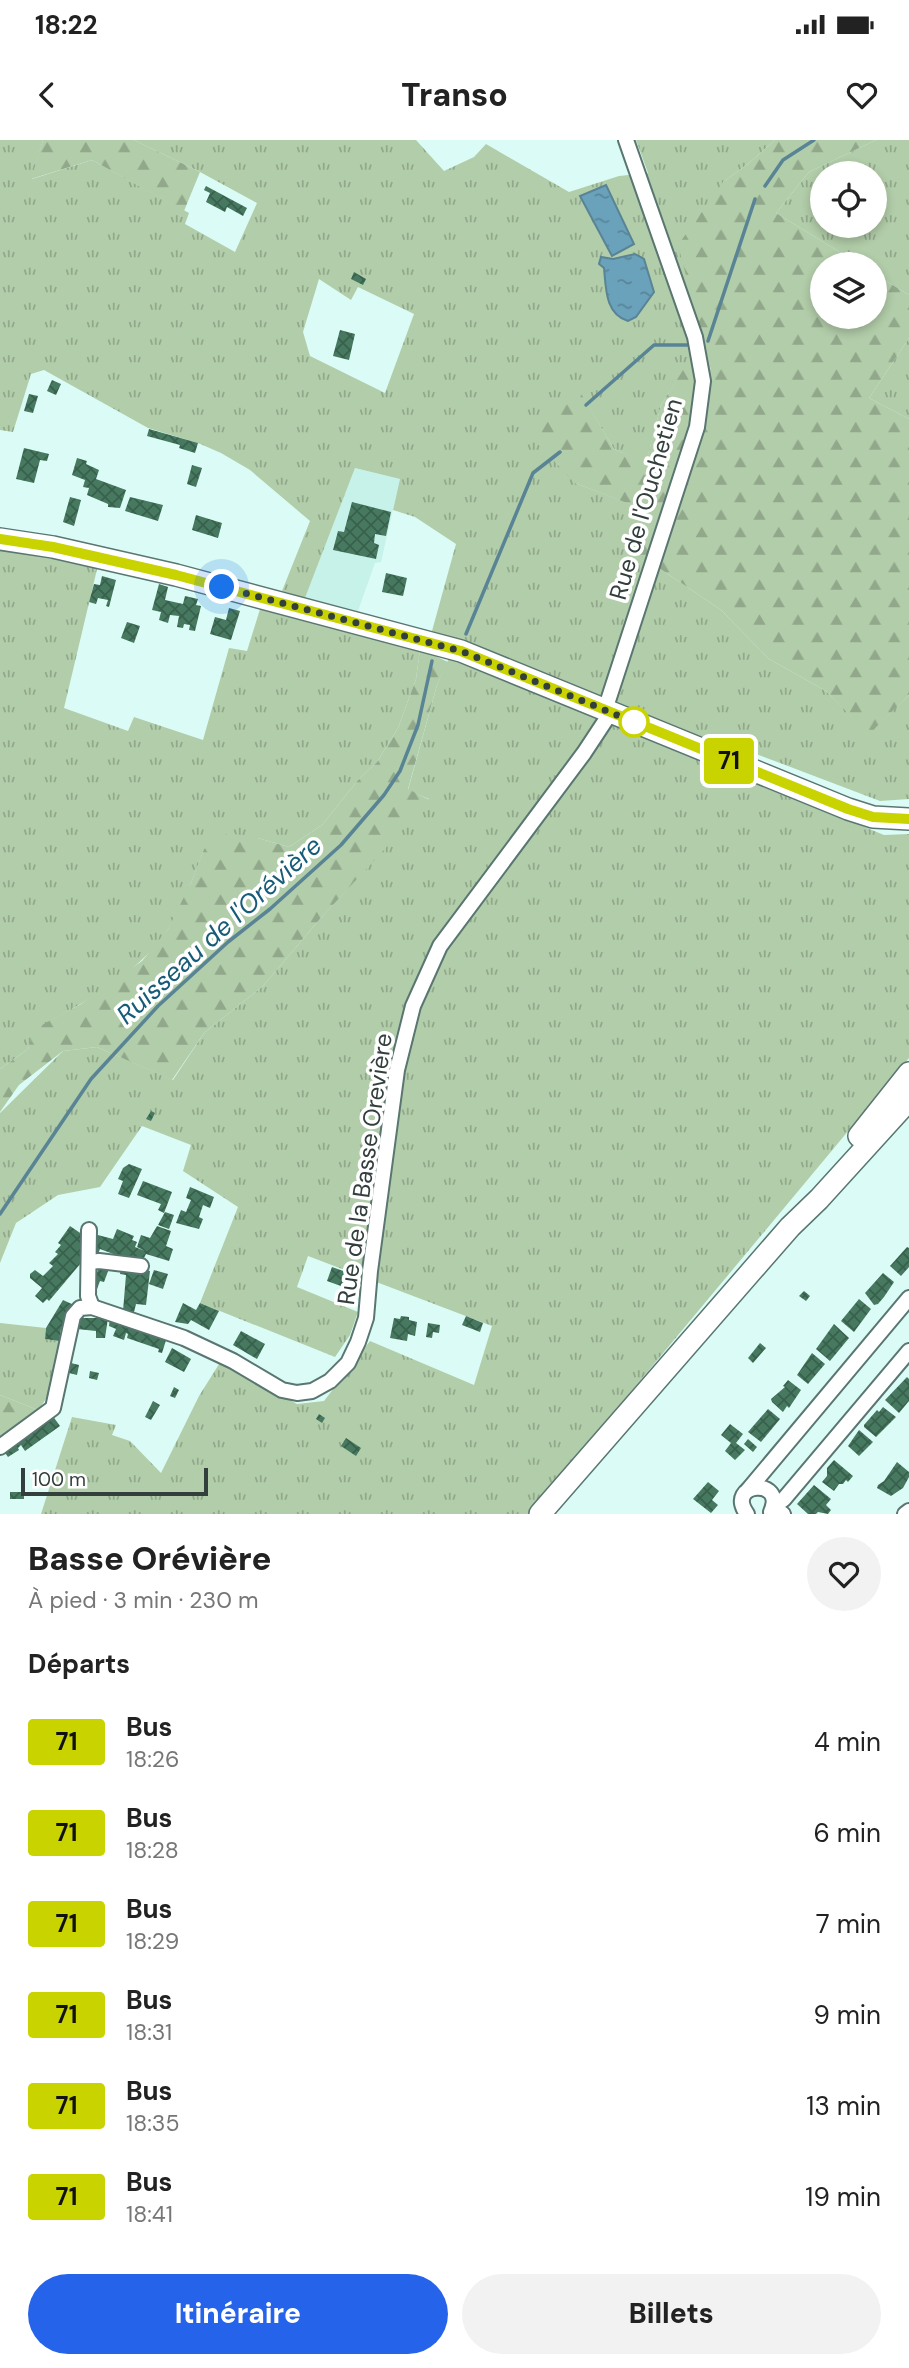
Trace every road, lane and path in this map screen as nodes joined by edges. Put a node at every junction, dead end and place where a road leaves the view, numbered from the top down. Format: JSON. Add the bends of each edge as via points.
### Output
{"nodes":[{"id":1,"x":626,"y":140,"type":"edge"},
{"id":2,"x":0,"y":539,"type":"edge"},
{"id":3,"x":608,"y":711,"type":"junction"},
{"id":4,"x":909,"y":819,"type":"edge"},
{"id":5,"x":909,"y":1073,"type":"edge"},
{"id":6,"x":909,"y":1100,"type":"edge"},
{"id":7,"x":790,"y":1227,"type":"junction"},
{"id":8,"x":89,"y":1230,"type":"dead end"},
{"id":9,"x":90,"y":1262,"type":"junction"},
{"id":10,"x":141,"y":1266,"type":"dead end"},
{"id":11,"x":907,"y":1305,"type":"edge"},
{"id":12,"x":92,"y":1307,"type":"junction"},
{"id":13,"x":909,"y":1351,"type":"edge"},
{"id":14,"x":662,"y":1372,"type":"junction"},
{"id":15,"x":0,"y":1447,"type":"edge"},
{"id":16,"x":748,"y":1490,"type":"junction"},
{"id":17,"x":775,"y":1512,"type":"edge"},
{"id":18,"x":540,"y":1514,"type":"edge"},
{"id":19,"x":557,"y":1514,"type":"edge"},
{"id":20,"x":747,"y":1514,"type":"edge"}],
"edges":[{"from":1,"to":3,"type":"street","name":"Rue de l'Ouchetien","via":[[695,337],[703,381],[697,426]]},
{"from":2,"to":3,"type":"street","via":[[176,575],[461,651]]},
{"from":3,"to":4,"type":"street","via":[[848,809],[873,817]]},
{"from":3,"to":12,"type":"street","name":"Rue de la Basse Orevière","via":[[584,753],[440,946],[413,1006],[397,1070],[366,1318],[348,1363],[330,1381],[297,1394],[184,1338]]},
{"from":5,"to":7,"type":"street"},
{"from":6,"to":7,"type":"street"},
{"from":7,"to":14,"type":"street"},
{"from":8,"to":9,"type":"street"},
{"from":9,"to":10,"type":"street"},
{"from":9,"to":12,"type":"street","via":[[88,1296]]},
{"from":11,"to":16,"type":"street"},
{"from":12,"to":15,"type":"street","via":[[80,1308],[73,1316],[53,1408]]},
{"from":13,"to":17,"type":"street"},
{"from":14,"to":18,"type":"street"},
{"from":14,"to":19,"type":"street","via":[[629,1427]]},
{"from":16,"to":17,"type":"street","via":[[767,1490]]},
{"from":16,"to":20,"type":"street","via":[[742,1502]]}]}
